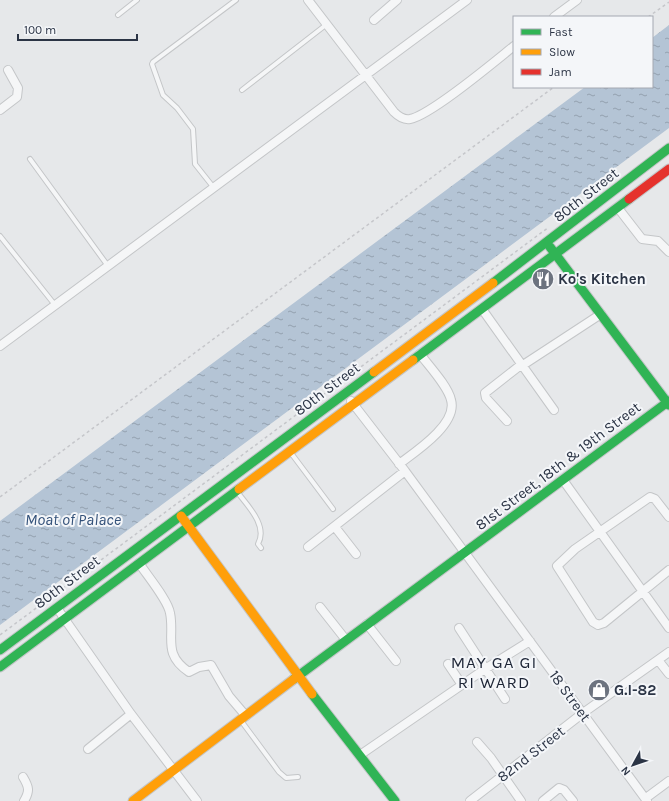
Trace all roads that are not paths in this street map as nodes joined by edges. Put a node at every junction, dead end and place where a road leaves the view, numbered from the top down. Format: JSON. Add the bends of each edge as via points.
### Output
{"nodes":[{"id":1,"x":137,"y":0,"type":"edge"},
{"id":2,"x":236,"y":0,"type":"edge"},
{"id":3,"x":308,"y":0,"type":"edge"},
{"id":4,"x":397,"y":0,"type":"edge"},
{"id":5,"x":577,"y":0,"type":"edge"},
{"id":6,"x":464,"y":1,"type":"edge"},
{"id":7,"x":118,"y":15,"type":"dead end"},
{"id":8,"x":555,"y":16,"type":"edge"},
{"id":9,"x":374,"y":20,"type":"dead end"},
{"id":10,"x":327,"y":24,"type":"junction"},
{"id":11,"x":513,"y":47,"type":"edge"},
{"id":12,"x":8,"y":70,"type":"dead end"},
{"id":13,"x":366,"y":75,"type":"junction"},
{"id":14,"x":242,"y":90,"type":"dead end"},
{"id":15,"x":0,"y":110,"type":"edge"},
{"id":16,"x":669,"y":148,"type":"edge"},
{"id":17,"x":30,"y":159,"type":"dead end"},
{"id":18,"x":669,"y":169,"type":"edge"},
{"id":19,"x":214,"y":188,"type":"junction"},
{"id":20,"x":618,"y":208,"type":"junction"},
{"id":21,"x":0,"y":236,"type":"edge"},
{"id":22,"x":547,"y":243,"type":"junction"},
{"id":23,"x":669,"y":252,"type":"edge"},
{"id":24,"x":555,"y":254,"type":"junction"},
{"id":25,"x":108,"y":266,"type":"junction"},
{"id":26,"x":55,"y":305,"type":"junction"},
{"id":27,"x":482,"y":309,"type":"junction"},
{"id":28,"x":601,"y":314,"type":"junction"},
{"id":29,"x":0,"y":346,"type":"edge"},
{"id":30,"x":420,"y":354,"type":"junction"},
{"id":31,"x":522,"y":364,"type":"junction"},
{"id":32,"x":345,"y":393,"type":"junction"},
{"id":33,"x":668,"y":403,"type":"edge"},
{"id":34,"x":353,"y":404,"type":"junction"},
{"id":35,"x":554,"y":410,"type":"dead end"},
{"id":36,"x":507,"y":421,"type":"dead end"},
{"id":37,"x":289,"y":451,"type":"junction"},
{"id":38,"x":400,"y":464,"type":"junction"},
{"id":39,"x":405,"y":471,"type":"junction"},
{"id":40,"x":563,"y":480,"type":"junction"},
{"id":41,"x":236,"y":491,"type":"junction"},
{"id":42,"x":333,"y":509,"type":"dead end"},
{"id":43,"x":181,"y":516,"type":"junction"},
{"id":44,"x":669,"y":517,"type":"edge"},
{"id":45,"x":189,"y":526,"type":"junction"},
{"id":46,"x":335,"y":527,"type":"junction"},
{"id":47,"x":600,"y":531,"type":"junction"},
{"id":48,"x":308,"y":547,"type":"dead end"},
{"id":49,"x":261,"y":548,"type":"dead end"},
{"id":50,"x":465,"y":552,"type":"junction"},
{"id":51,"x":356,"y":554,"type":"dead end"},
{"id":52,"x":139,"y":563,"type":"junction"},
{"id":53,"x":669,"y":570,"type":"edge"},
{"id":54,"x":643,"y":591,"type":"junction"},
{"id":55,"x":320,"y":607,"type":"dead end"},
{"id":56,"x":57,"y":608,"type":"junction"},
{"id":57,"x":65,"y":619,"type":"junction"},
{"id":58,"x":367,"y":624,"type":"junction"},
{"id":59,"x":459,"y":628,"type":"dead end"},
{"id":60,"x":669,"y":628,"type":"edge"},
{"id":61,"x":346,"y":640,"type":"junction"},
{"id":62,"x":530,"y":641,"type":"junction"},
{"id":63,"x":0,"y":650,"type":"edge"},
{"id":64,"x":669,"y":652,"type":"edge"},
{"id":65,"x":396,"y":660,"type":"dead end"},
{"id":66,"x":658,"y":660,"type":"junction"},
{"id":67,"x":448,"y":664,"type":"dead end"},
{"id":68,"x":0,"y":667,"type":"edge"},
{"id":69,"x":485,"y":669,"type":"junction"},
{"id":70,"x":669,"y":674,"type":"edge"},
{"id":71,"x":298,"y":676,"type":"junction"},
{"id":72,"x":462,"y":685,"type":"junction"},
{"id":73,"x":505,"y":699,"type":"dead end"},
{"id":74,"x":583,"y":713,"type":"junction"},
{"id":75,"x":131,"y":714,"type":"junction"},
{"id":76,"x":244,"y":718,"type":"junction"},
{"id":77,"x":477,"y":742,"type":"dead end"},
{"id":78,"x":88,"y":749,"type":"dead end"},
{"id":79,"x":360,"y":755,"type":"junction"},
{"id":80,"x":174,"y":770,"type":"junction"},
{"id":81,"x":504,"y":776,"type":"junction"},
{"id":82,"x":23,"y":777,"type":"dead end"},
{"id":83,"x":298,"y":777,"type":"dead end"},
{"id":84,"x":669,"y":781,"type":"edge"},
{"id":85,"x":646,"y":800,"type":"edge"},
{"id":86,"x":24,"y":801,"type":"edge"},
{"id":87,"x":133,"y":801,"type":"edge"},
{"id":88,"x":197,"y":801,"type":"edge"},
{"id":89,"x":395,"y":801,"type":"edge"},
{"id":90,"x":470,"y":801,"type":"edge"},
{"id":91,"x":521,"y":801,"type":"edge"},
{"id":92,"x":543,"y":801,"type":"edge"},
{"id":93,"x":573,"y":801,"type":"edge"}],
"edges":[{"from":1,"to":7,"type":"lane"},
{"from":2,"to":19,"type":"lane","via":[[152,64],[163,95],[193,129],[195,164]]},
{"from":3,"to":10,"type":"street"},
{"from":4,"to":9,"type":"street"},
{"from":5,"to":8,"type":"street"},
{"from":6,"to":13,"type":"street"},
{"from":10,"to":13,"type":"street"},
{"from":10,"to":14,"type":"lane"},
{"from":11,"to":13,"type":"street","via":[[432,108],[409,119],[394,112]]},
{"from":12,"to":15,"type":"street","via":[[18,88],[18,98]]},
{"from":13,"to":19,"type":"street"},
{"from":16,"to":22,"type":"main road","name":"80th Street"},
{"from":17,"to":25,"type":"lane"},
{"from":18,"to":20,"type":"main road","name":"80th Street"},
{"from":19,"to":25,"type":"street"},
{"from":20,"to":23,"type":"street","via":[[642,239],[658,241]]},
{"from":20,"to":24,"type":"main road","name":"80th Street"},
{"from":21,"to":26,"type":"lane"},
{"from":22,"to":24,"type":"main road"},
{"from":22,"to":32,"type":"main road","name":"80th Street"},
{"from":24,"to":27,"type":"main road","name":"80th Street"},
{"from":24,"to":28,"type":"main road"},
{"from":25,"to":26,"type":"street"},
{"from":26,"to":29,"type":"street"},
{"from":27,"to":30,"type":"main road","name":"80th Street"},
{"from":27,"to":31,"type":"street"},
{"from":28,"to":31,"type":"street"},
{"from":28,"to":33,"type":"main road"},
{"from":30,"to":34,"type":"main road","name":"80th Street"},
{"from":30,"to":38,"type":"street","via":[[447,390],[452,401],[451,408],[435,436]]},
{"from":31,"to":35,"type":"street"},
{"from":31,"to":36,"type":"street","via":[[485,393],[486,398]]},
{"from":32,"to":34,"type":"street"},
{"from":32,"to":43,"type":"main road","name":"80th Street"},
{"from":33,"to":40,"type":"main road","name":"81st Street, 18th & 19th Street"},
{"from":34,"to":37,"type":"main road","name":"80th Street"},
{"from":34,"to":38,"type":"street","name":"18 Street"},
{"from":37,"to":41,"type":"main road","name":"80th Street"},
{"from":37,"to":42,"type":"lane"},
{"from":38,"to":39,"type":"street","name":"18 Street"},
{"from":39,"to":46,"type":"street"},
{"from":39,"to":50,"type":"street","name":"18 Street"},
{"from":40,"to":47,"type":"street"},
{"from":40,"to":50,"type":"main road","name":"81st Street, 18th & 19th Street"},
{"from":41,"to":45,"type":"main road","name":"80th Street"},
{"from":41,"to":49,"type":"lane","via":[[259,522],[258,544]]},
{"from":43,"to":45,"type":"main road"},
{"from":43,"to":56,"type":"main road","name":"80th Street"},
{"from":44,"to":47,"type":"street","via":[[655,499],[650,498]]},
{"from":45,"to":52,"type":"main road","name":"80th Street"},
{"from":45,"to":71,"type":"main road"},
{"from":46,"to":48,"type":"street"},
{"from":46,"to":51,"type":"street"},
{"from":47,"to":54,"type":"street"},
{"from":47,"to":54,"type":"street","via":[[557,566],[594,622],[598,625],[604,624]]},
{"from":50,"to":58,"type":"main road","name":"81st Street, 18th & 19th Street"},
{"from":50,"to":62,"type":"street","name":"18 Street"},
{"from":52,"to":57,"type":"main road","name":"80th Street"},
{"from":52,"to":76,"type":"street","via":[[170,612],[170,646],[182,667],[189,672],[211,665]]},
{"from":53,"to":54,"type":"street"},
{"from":54,"to":60,"type":"street"},
{"from":55,"to":61,"type":"street"},
{"from":56,"to":57,"type":"street"},
{"from":56,"to":63,"type":"main road","name":"80th Street"},
{"from":57,"to":68,"type":"main road","name":"80th Street"},
{"from":57,"to":75,"type":"street"},
{"from":58,"to":61,"type":"main road","name":"81st Street, 18th & 19th Street"},
{"from":58,"to":65,"type":"street"},
{"from":59,"to":69,"type":"street"},
{"from":61,"to":71,"type":"main road","name":"81st Street, 18th & 19th Street"},
{"from":62,"to":69,"type":"street"},
{"from":62,"to":74,"type":"street","name":"18 Street"},
{"from":64,"to":66,"type":"street","name":"82nd Street"},
{"from":66,"to":70,"type":"street"},
{"from":66,"to":74,"type":"street","name":"82nd Street"},
{"from":67,"to":72,"type":"street"},
{"from":69,"to":72,"type":"street"},
{"from":69,"to":73,"type":"street"},
{"from":71,"to":76,"type":"main road","name":"81st Street, 18th & 19th Street"},
{"from":71,"to":79,"type":"main road"},
{"from":72,"to":79,"type":"street"},
{"from":74,"to":81,"type":"street","name":"82nd Street"},
{"from":74,"to":85,"type":"street","name":"18 Street"},
{"from":75,"to":78,"type":"street"},
{"from":75,"to":80,"type":"street"},
{"from":76,"to":80,"type":"main road","name":"81st Street, 18th & 19th Street"},
{"from":76,"to":83,"type":"lane","via":[[279,772],[286,778]]},
{"from":77,"to":81,"type":"street"},
{"from":79,"to":89,"type":"main road"},
{"from":80,"to":87,"type":"main road","name":"81st Street, 18th & 19th Street"},
{"from":80,"to":88,"type":"street"},
{"from":81,"to":90,"type":"street","name":"82nd Street"},
{"from":81,"to":91,"type":"street"},
{"from":82,"to":86,"type":"street","via":[[29,787]]},
{"from":84,"to":85,"type":"street"},
{"from":92,"to":93,"type":"street","via":[[558,788],[564,790]]}]}
